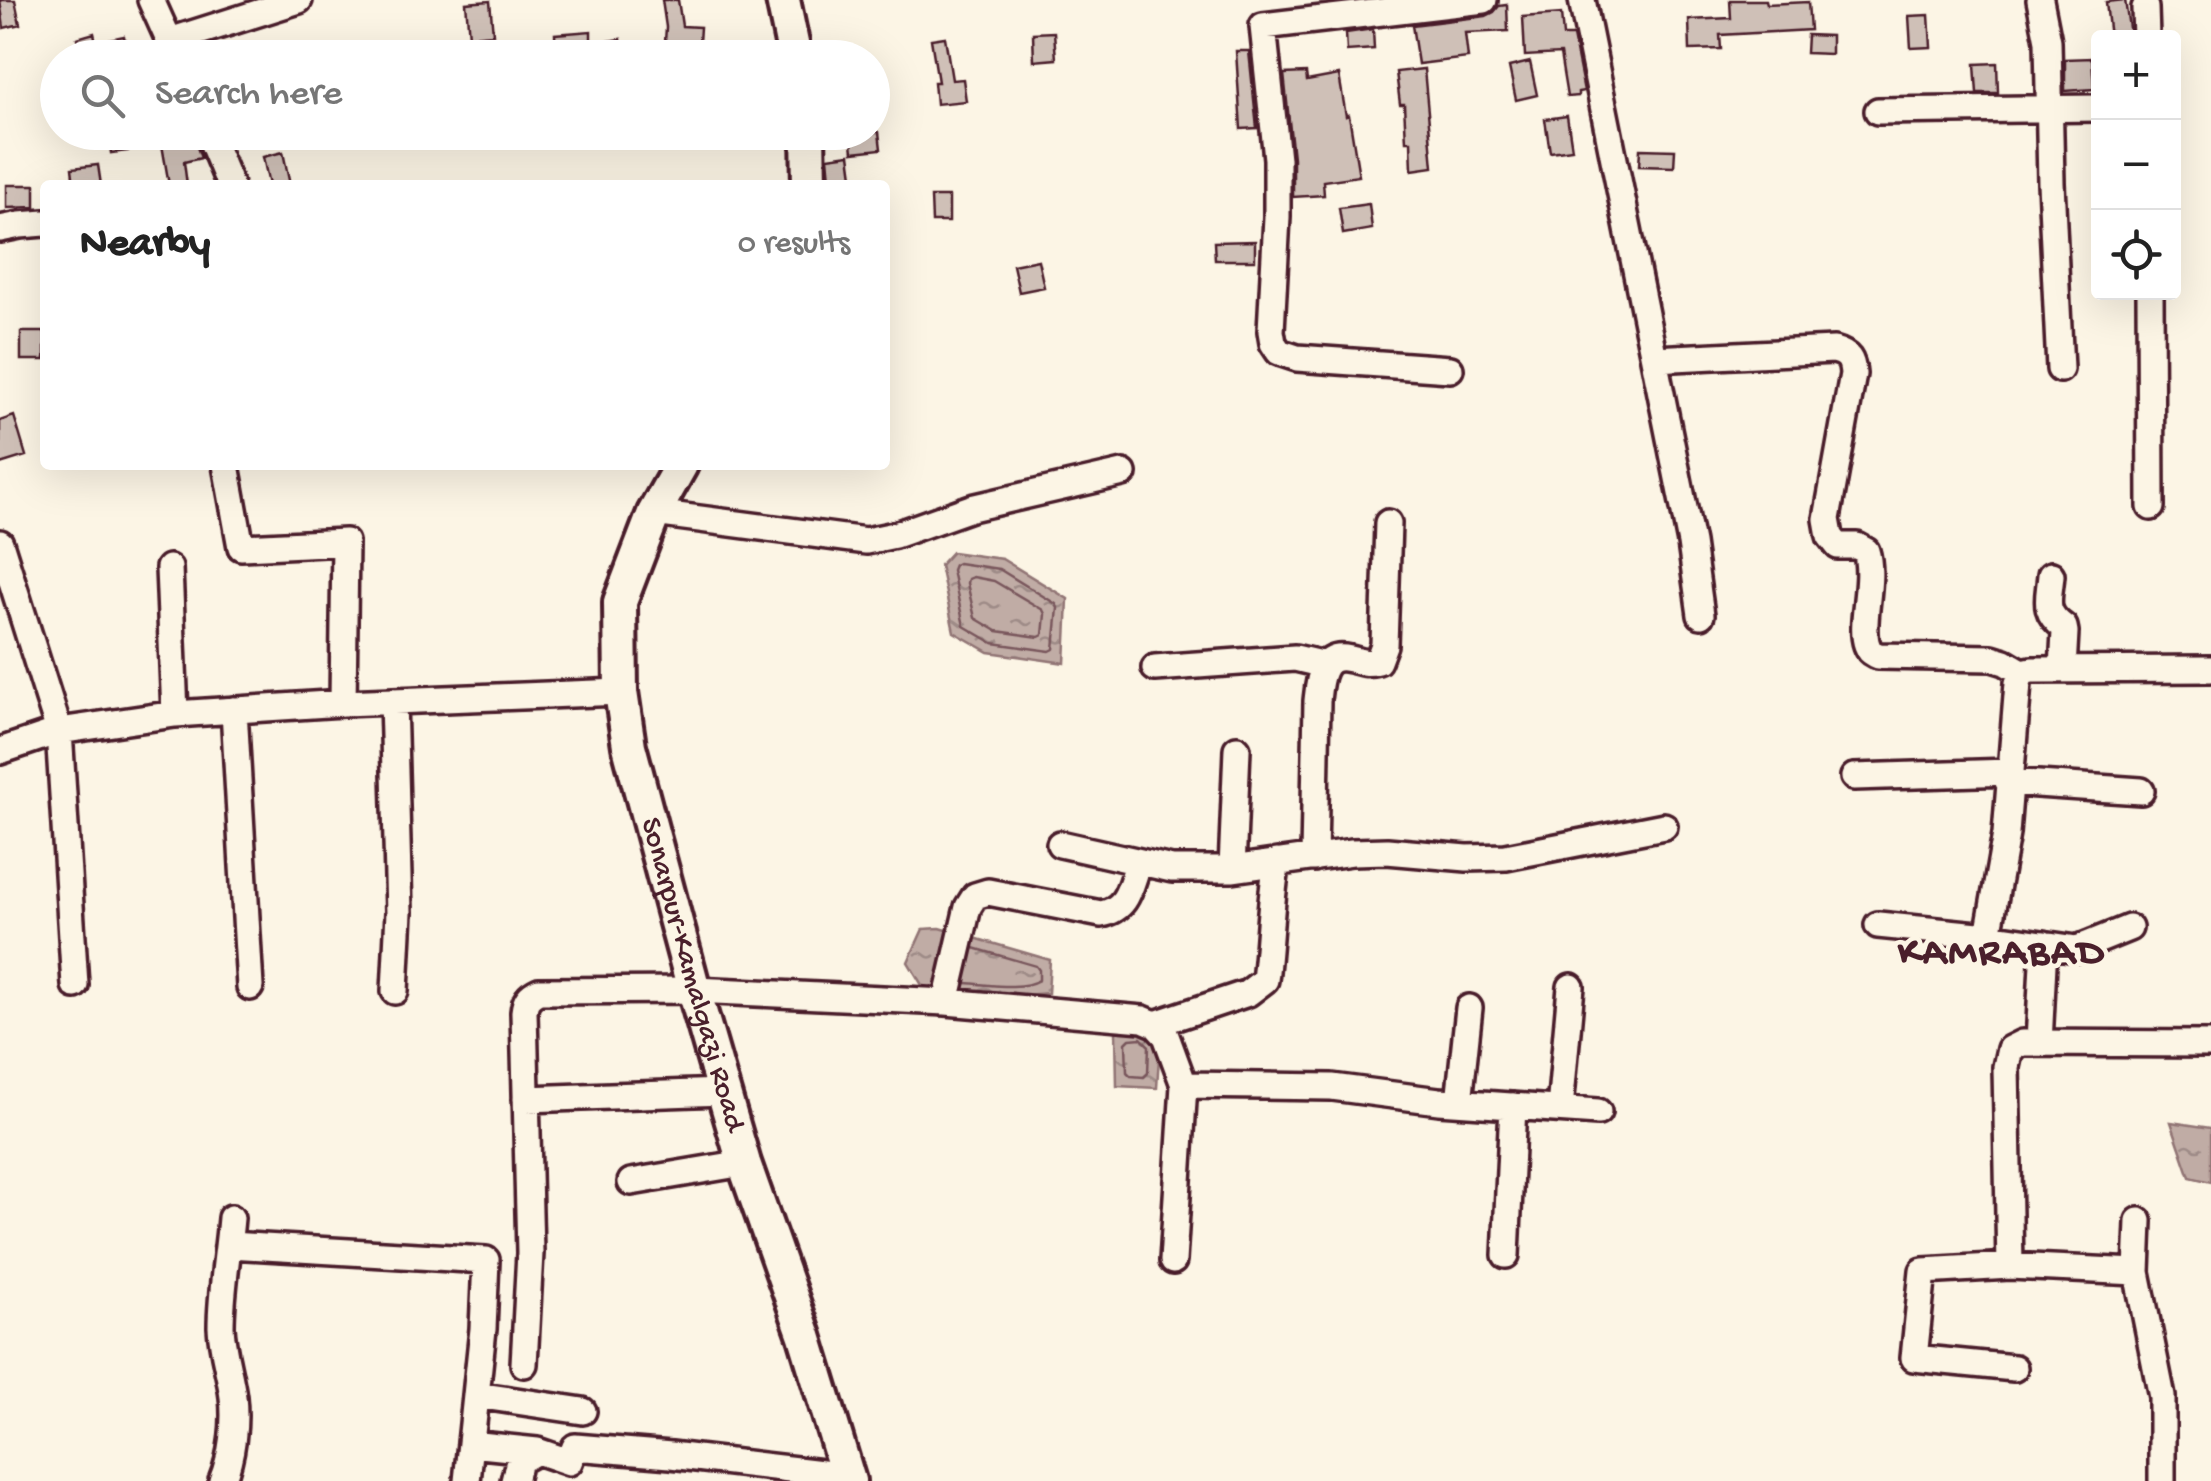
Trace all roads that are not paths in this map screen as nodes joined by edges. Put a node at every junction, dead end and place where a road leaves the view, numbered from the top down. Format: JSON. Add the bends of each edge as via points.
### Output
{"nodes":[{"id":1,"x":152,"y":0,"type":"edge"},
{"id":2,"x":300,"y":0,"type":"edge"},
{"id":3,"x":783,"y":0,"type":"edge"},
{"id":4,"x":1484,"y":0,"type":"edge"},
{"id":5,"x":1582,"y":0,"type":"edge"},
{"id":6,"x":2040,"y":0,"type":"edge"},
{"id":7,"x":2146,"y":8,"type":"dead end"},
{"id":8,"x":2146,"y":30,"type":"edge"},
{"id":9,"x":170,"y":40,"type":"edge"},
{"id":10,"x":197,"y":40,"type":"edge"},
{"id":11,"x":791,"y":40,"type":"edge"},
{"id":12,"x":2091,"y":108,"type":"edge"},
{"id":13,"x":2049,"y":109,"type":"junction"},
{"id":14,"x":1878,"y":111,"type":"dead end"},
{"id":15,"x":215,"y":150,"type":"edge"},
{"id":16,"x":808,"y":150,"type":"edge"},
{"id":17,"x":228,"y":180,"type":"edge"},
{"id":18,"x":809,"y":180,"type":"edge"},
{"id":19,"x":40,"y":225,"type":"edge"},
{"id":20,"x":0,"y":229,"type":"edge"},
{"id":21,"x":2150,"y":300,"type":"edge"},
{"id":22,"x":1654,"y":358,"type":"junction"},
{"id":23,"x":1450,"y":369,"type":"dead end"},
{"id":24,"x":2060,"y":370,"type":"dead end"},
{"id":25,"x":227,"y":470,"type":"edge"},
{"id":26,"x":677,"y":470,"type":"edge"},
{"id":27,"x":1123,"y":474,"type":"dead end"},
{"id":28,"x":2151,"y":507,"type":"dead end"},
{"id":29,"x":654,"y":513,"type":"junction"},
{"id":30,"x":1388,"y":524,"type":"dead end"},
{"id":31,"x":0,"y":543,"type":"edge"},
{"id":32,"x":168,"y":568,"type":"dead end"},
{"id":33,"x":2051,"y":575,"type":"dead end"},
{"id":34,"x":8,"y":593,"type":"edge"},
{"id":35,"x":1700,"y":615,"type":"dead end"},
{"id":36,"x":1325,"y":664,"type":"junction"},
{"id":37,"x":1155,"y":668,"type":"dead end"},
{"id":38,"x":2063,"y":669,"type":"junction"},
{"id":39,"x":2211,"y":669,"type":"edge"},
{"id":40,"x":2022,"y":672,"type":"junction"},
{"id":41,"x":622,"y":692,"type":"junction"},
{"id":42,"x":393,"y":701,"type":"junction"},
{"id":43,"x":343,"y":703,"type":"junction"},
{"id":44,"x":234,"y":710,"type":"junction"},
{"id":45,"x":175,"y":714,"type":"junction"},
{"id":46,"x":59,"y":731,"type":"junction"},
{"id":47,"x":1237,"y":749,"type":"dead end"},
{"id":48,"x":0,"y":751,"type":"edge"},
{"id":49,"x":1854,"y":776,"type":"dead end"},
{"id":50,"x":2009,"y":777,"type":"junction"},
{"id":51,"x":2141,"y":792,"type":"dead end"},
{"id":52,"x":1664,"y":826,"type":"dead end"},
{"id":53,"x":1060,"y":844,"type":"dead end"},
{"id":54,"x":1314,"y":858,"type":"junction"},
{"id":55,"x":1139,"y":862,"type":"junction"},
{"id":56,"x":1276,"y":862,"type":"junction"},
{"id":57,"x":1232,"y":868,"type":"junction"},
{"id":58,"x":1878,"y":925,"type":"dead end"},
{"id":59,"x":2129,"y":928,"type":"dead end"},
{"id":60,"x":1988,"y":936,"type":"junction"},
{"id":61,"x":2044,"y":944,"type":"junction"},
{"id":62,"x":76,"y":985,"type":"dead end"},
{"id":63,"x":250,"y":987,"type":"dead end"},
{"id":64,"x":1571,"y":987,"type":"dead end"},
{"id":65,"x":694,"y":990,"type":"junction"},
{"id":66,"x":396,"y":991,"type":"dead end"},
{"id":67,"x":946,"y":1002,"type":"junction"},
{"id":68,"x":1468,"y":1008,"type":"dead end"},
{"id":69,"x":1155,"y":1024,"type":"junction"},
{"id":70,"x":2039,"y":1043,"type":"junction"},
{"id":71,"x":2211,"y":1044,"type":"edge"},
{"id":72,"x":1184,"y":1085,"type":"junction"},
{"id":73,"x":724,"y":1092,"type":"junction"},
{"id":74,"x":526,"y":1098,"type":"junction"},
{"id":75,"x":1460,"y":1102,"type":"junction"},
{"id":76,"x":1513,"y":1106,"type":"junction"},
{"id":77,"x":1560,"y":1109,"type":"junction"},
{"id":78,"x":1598,"y":1112,"type":"dead end"},
{"id":79,"x":744,"y":1163,"type":"junction"},
{"id":80,"x":631,"y":1182,"type":"dead end"},
{"id":81,"x":231,"y":1218,"type":"dead end"},
{"id":82,"x":2139,"y":1220,"type":"dead end"},
{"id":83,"x":229,"y":1244,"type":"junction"},
{"id":84,"x":1506,"y":1255,"type":"dead end"},
{"id":85,"x":1173,"y":1261,"type":"dead end"},
{"id":86,"x":2010,"y":1266,"type":"junction"},
{"id":87,"x":2137,"y":1272,"type":"junction"},
{"id":88,"x":524,"y":1364,"type":"dead end"},
{"id":89,"x":2014,"y":1368,"type":"dead end"},
{"id":90,"x":476,"y":1395,"type":"junction"},
{"id":91,"x":583,"y":1411,"type":"dead end"},
{"id":92,"x":471,"y":1444,"type":"junction"},
{"id":93,"x":537,"y":1451,"type":"junction"},
{"id":94,"x":849,"y":1479,"type":"edge"},
{"id":95,"x":222,"y":1481,"type":"edge"},
{"id":96,"x":467,"y":1481,"type":"edge"},
{"id":97,"x":514,"y":1481,"type":"edge"},
{"id":98,"x":2162,"y":1481,"type":"edge"}],
"edges":[{"from":1,"to":9,"type":"street"},
{"from":2,"to":10,"type":"street"},
{"from":3,"to":11,"type":"main road"},
{"from":4,"to":23,"type":"street","via":[[1263,26],[1276,159],[1274,343],[1297,358]]},
{"from":5,"to":22,"type":"street"},
{"from":6,"to":13,"type":"street"},
{"from":7,"to":8,"type":"street"},
{"from":12,"to":13,"type":"street"},
{"from":13,"to":14,"type":"street"},
{"from":13,"to":24,"type":"street"},
{"from":15,"to":17,"type":"street"},
{"from":16,"to":18,"type":"main road"},
{"from":19,"to":20,"type":"street"},
{"from":21,"to":28,"type":"street"},
{"from":22,"to":35,"type":"street"},
{"from":22,"to":40,"type":"street","via":[[1845,353],[1853,374],[1827,519],[1838,546],[1866,551],[1869,650],[1878,656],[1992,658]]},
{"from":25,"to":43,"type":"street","via":[[240,547],[346,542]]},
{"from":26,"to":29,"type":"main road","name":"Sonarpur-Kamalgazi Road"},
{"from":27,"to":29,"type":"street","via":[[971,508],[866,541]]},
{"from":29,"to":41,"type":"main road","name":"Sonarpur-Kamalgazi Road","via":[[620,602]]},
{"from":30,"to":36,"type":"street","via":[[1378,661]]},
{"from":31,"to":34,"type":"street"},
{"from":32,"to":45,"type":"street"},
{"from":33,"to":38,"type":"street","via":[[2048,612],[2064,627]]},
{"from":34,"to":46,"type":"street"},
{"from":36,"to":37,"type":"street","via":[[1295,658]]},
{"from":36,"to":54,"type":"street","via":[[1317,701]]},
{"from":38,"to":39,"type":"street"},
{"from":38,"to":40,"type":"street"},
{"from":40,"to":50,"type":"street"},
{"from":41,"to":42,"type":"street"},
{"from":41,"to":65,"type":"main road","name":"Sonarpur-Kamalgazi Road","via":[[629,746]]},
{"from":42,"to":43,"type":"street"},
{"from":42,"to":66,"type":"street"},
{"from":43,"to":44,"type":"street"},
{"from":44,"to":45,"type":"street"},
{"from":44,"to":63,"type":"street"},
{"from":45,"to":46,"type":"street"},
{"from":46,"to":48,"type":"street"},
{"from":46,"to":62,"type":"street"},
{"from":47,"to":57,"type":"street"},
{"from":49,"to":50,"type":"street"},
{"from":50,"to":51,"type":"street"},
{"from":50,"to":60,"type":"street"},
{"from":52,"to":54,"type":"street","via":[[1506,856],[1388,851]]},
{"from":53,"to":55,"type":"street"},
{"from":54,"to":56,"type":"street"},
{"from":55,"to":57,"type":"street"},
{"from":55,"to":67,"type":"street","via":[[1124,904],[1114,912],[988,892],[975,896]]},
{"from":56,"to":57,"type":"street"},
{"from":56,"to":69,"type":"street","via":[[1265,980],[1248,993]]},
{"from":58,"to":60,"type":"street"},
{"from":59,"to":61,"type":"street","via":[[2076,948]]},
{"from":60,"to":61,"type":"street"},
{"from":61,"to":70,"type":"street"},
{"from":64,"to":77,"type":"street"},
{"from":65,"to":67,"type":"street"},
{"from":65,"to":73,"type":"main road","name":"Sonarpur-Kamalgazi Road"},
{"from":65,"to":74,"type":"street","via":[[530,995],[524,1012]]},
{"from":67,"to":69,"type":"street"},
{"from":68,"to":75,"type":"street"},
{"from":69,"to":72,"type":"street"},
{"from":70,"to":71,"type":"street"},
{"from":70,"to":86,"type":"street","via":[[2010,1049],[2006,1066]]},
{"from":72,"to":75,"type":"street","via":[[1332,1087]]},
{"from":72,"to":85,"type":"street"},
{"from":73,"to":74,"type":"street"},
{"from":73,"to":79,"type":"main road","name":"Sonarpur-Kamalgazi Road"},
{"from":74,"to":88,"type":"street","via":[[530,1252]]},
{"from":75,"to":76,"type":"street"},
{"from":76,"to":77,"type":"street"},
{"from":76,"to":84,"type":"street"},
{"from":77,"to":78,"type":"street"},
{"from":79,"to":80,"type":"street"},
{"from":79,"to":94,"type":"main road","name":"Sonarpur-Kamalgazi Road"},
{"from":81,"to":83,"type":"street"},
{"from":82,"to":87,"type":"street"},
{"from":83,"to":90,"type":"street","via":[[486,1260]]},
{"from":83,"to":95,"type":"street","via":[[221,1326],[233,1430]]},
{"from":86,"to":87,"type":"street"},
{"from":86,"to":89,"type":"street","via":[[1923,1271],[1914,1358]]},
{"from":87,"to":98,"type":"street","via":[[2162,1396]]},
{"from":90,"to":91,"type":"street"},
{"from":90,"to":92,"type":"street"},
{"from":92,"to":93,"type":"street"},
{"from":92,"to":96,"type":"street"},
{"from":93,"to":94,"type":"street","via":[[569,1462],[575,1447]]},
{"from":93,"to":97,"type":"street","via":[[518,1461]]}]}
